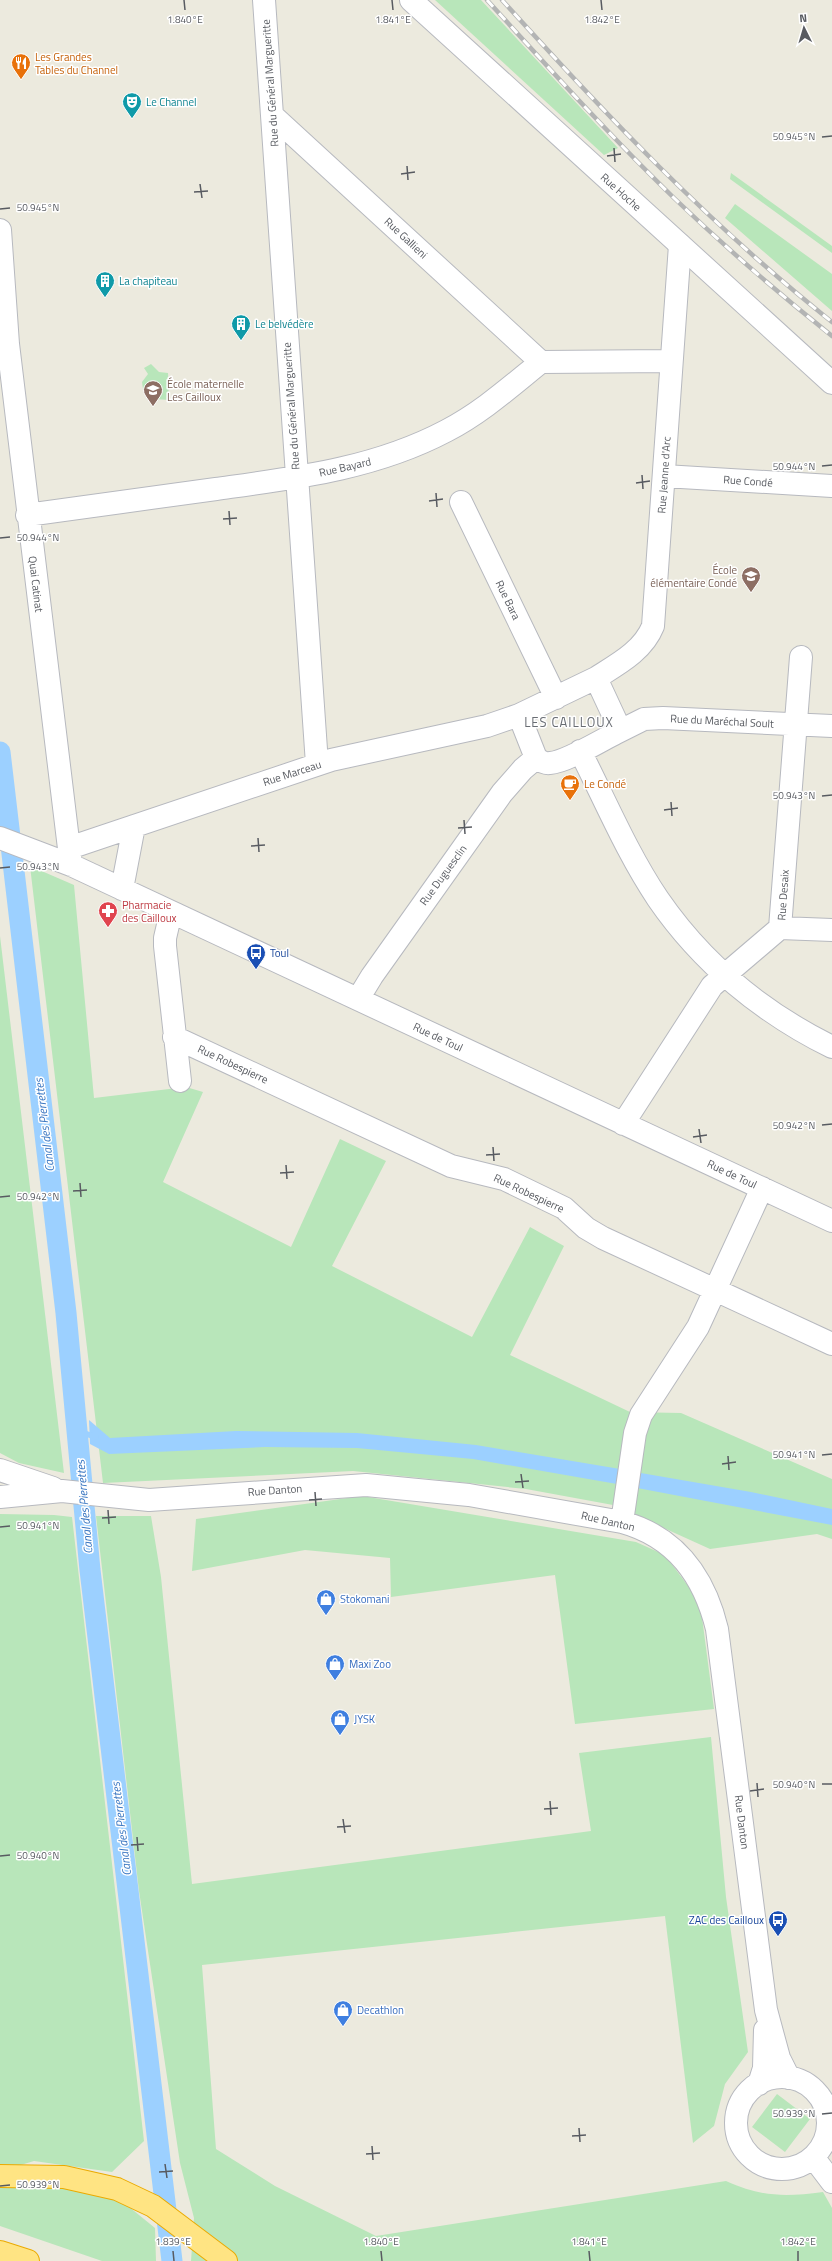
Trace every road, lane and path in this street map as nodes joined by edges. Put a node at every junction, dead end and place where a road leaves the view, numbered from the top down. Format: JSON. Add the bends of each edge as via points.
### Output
{"nodes":[{"id":1,"x":264,"y":0,"type":"edge"},
{"id":2,"x":411,"y":0,"type":"edge"},
{"id":3,"x":272,"y":115,"type":"junction"},
{"id":4,"x":0,"y":230,"type":"edge"},
{"id":5,"x":680,"y":245,"type":"junction"},
{"id":6,"x":671,"y":361,"type":"junction"},
{"id":7,"x":541,"y":362,"type":"junction"},
{"id":8,"x":832,"y":383,"type":"edge"},
{"id":9,"x":664,"y":476,"type":"junction"},
{"id":10,"x":296,"y":478,"type":"junction"},
{"id":11,"x":832,"y":486,"type":"edge"},
{"id":12,"x":460,"y":502,"type":"dead end"},
{"id":13,"x":27,"y":515,"type":"junction"},
{"id":14,"x":800,"y":657,"type":"dead end"},
{"id":15,"x":596,"y":678,"type":"junction"},
{"id":16,"x":556,"y":698,"type":"junction"},
{"id":17,"x":519,"y":715,"type":"junction"},
{"id":18,"x":795,"y":725,"type":"junction"},
{"id":19,"x":832,"y":726,"type":"edge"},
{"id":20,"x":616,"y":732,"type":"junction"},
{"id":21,"x":580,"y":751,"type":"junction"},
{"id":22,"x":536,"y":758,"type":"junction"},
{"id":23,"x":317,"y":764,"type":"junction"},
{"id":24,"x":134,"y":826,"type":"junction"},
{"id":25,"x":0,"y":838,"type":"edge"},
{"id":26,"x":70,"y":856,"type":"junction"},
{"id":27,"x":122,"y":889,"type":"junction"},
{"id":28,"x":171,"y":912,"type":"junction"},
{"id":29,"x":780,"y":928,"type":"junction"},
{"id":30,"x":832,"y":930,"type":"edge"},
{"id":31,"x":724,"y":974,"type":"junction"},
{"id":32,"x":358,"y":999,"type":"junction"},
{"id":33,"x":174,"y":1037,"type":"junction"},
{"id":34,"x":832,"y":1047,"type":"edge"},
{"id":35,"x":180,"y":1081,"type":"dead end"},
{"id":36,"x":623,"y":1124,"type":"junction"},
{"id":37,"x":762,"y":1188,"type":"junction"},
{"id":38,"x":832,"y":1221,"type":"edge"},
{"id":39,"x":715,"y":1289,"type":"junction"},
{"id":40,"x":832,"y":1344,"type":"edge"},
{"id":41,"x":0,"y":1470,"type":"edge"},
{"id":42,"x":62,"y":1491,"type":"junction"},
{"id":43,"x":0,"y":1496,"type":"edge"},
{"id":44,"x":622,"y":1522,"type":"junction"},
{"id":45,"x":766,"y":2010,"type":"junction"},
{"id":46,"x":788,"y":2078,"type":"junction"},
{"id":47,"x":759,"y":2084,"type":"junction"},
{"id":48,"x":813,"y":2156,"type":"junction"},
{"id":49,"x":0,"y":2176,"type":"edge"},
{"id":50,"x":832,"y":2182,"type":"edge"},
{"id":51,"x":2,"y":2253,"type":"edge"},
{"id":52,"x":28,"y":2261,"type":"edge"},
{"id":53,"x":226,"y":2261,"type":"edge"}],
"edges":[{"from":1,"to":3,"type":"street","name":"Rue du Général Margueritte"},
{"from":2,"to":5,"type":"street","name":"Rue Hoche"},
{"from":3,"to":7,"type":"street","name":"Rue Gallieni"},
{"from":3,"to":10,"type":"street","name":"Rue du Général Margueritte"},
{"from":4,"to":13,"type":"street","name":"Quai Catinat","via":[[8,344]]},
{"from":5,"to":6,"type":"street","name":"Rue Jeanne d'Arc"},
{"from":5,"to":8,"type":"street","name":"Rue Hoche"},
{"from":6,"to":7,"type":"street"},
{"from":6,"to":9,"type":"street","name":"Rue Jeanne d'Arc"},
{"from":7,"to":10,"type":"street","name":"Rue Bayard","via":[[486,407],[446,432],[364,464]]},
{"from":9,"to":11,"type":"street","name":"Rue Condé"},
{"from":9,"to":15,"type":"street","name":"Rue Jeanne d'Arc","via":[[653,626],[649,636],[636,651]]},
{"from":10,"to":13,"type":"street","name":"Rue Bayard"},
{"from":10,"to":23,"type":"street","name":"Rue du Général Margueritte"},
{"from":12,"to":16,"type":"street","name":"Rue Bara"},
{"from":13,"to":26,"type":"street","name":"Quai Catinat"},
{"from":14,"to":18,"type":"street","name":"Rue Desaix"},
{"from":15,"to":16,"type":"street","name":"Rue Jeanne d'Arc"},
{"from":15,"to":20,"type":"street","via":[[616,721]]},
{"from":16,"to":17,"type":"street","name":"Rue Marceau"},
{"from":17,"to":22,"type":"street"},
{"from":17,"to":23,"type":"street","name":"Rue Marceau","via":[[487,726]]},
{"from":18,"to":19,"type":"street","name":"Rue du Maréchal Soult"},
{"from":18,"to":20,"type":"street","name":"Rue du Maréchal Soult","via":[[644,719]]},
{"from":18,"to":29,"type":"street","name":"Rue Desaix"},
{"from":20,"to":21,"type":"street","name":"Rue du Maréchal Soult"},
{"from":21,"to":22,"type":"street","name":"Rue du Maréchal Soult","via":[[550,763],[541,762]]},
{"from":21,"to":31,"type":"street","via":[[637,864],[658,899],[689,940]]},
{"from":22,"to":32,"type":"street","name":"Rue Duguesclin","via":[[502,793]]},
{"from":23,"to":24,"type":"street","name":"Rue Marceau"},
{"from":24,"to":26,"type":"street","name":"Rue Marceau"},
{"from":24,"to":27,"type":"street"},
{"from":25,"to":26,"type":"street","name":"Rue de Toul","via":[[44,855]]},
{"from":26,"to":27,"type":"street","name":"Rue de Toul"},
{"from":27,"to":28,"type":"street","name":"Rue de Toul"},
{"from":28,"to":32,"type":"street","name":"Rue de Toul"},
{"from":28,"to":33,"type":"street","via":[[165,946]]},
{"from":29,"to":30,"type":"street"},
{"from":29,"to":31,"type":"street","name":"Rue Desaix"},
{"from":31,"to":34,"type":"street","via":[[788,1024]]},
{"from":31,"to":36,"type":"street","name":"Rue Desaix","via":[[702,999]]},
{"from":32,"to":36,"type":"street","name":"Rue de Toul"},
{"from":33,"to":35,"type":"street"},
{"from":33,"to":39,"type":"street","name":"Rue Robespierre","via":[[451,1166],[504,1179],[564,1208],[586,1228],[603,1238]]},
{"from":36,"to":37,"type":"street","name":"Rue de Toul"},
{"from":37,"to":38,"type":"street","name":"Rue de Toul"},
{"from":37,"to":39,"type":"street"},
{"from":39,"to":40,"type":"street","name":"Rue Robespierre"},
{"from":39,"to":44,"type":"street","via":[[698,1327],[636,1426]]},
{"from":41,"to":42,"type":"street"},
{"from":42,"to":43,"type":"street"},
{"from":42,"to":44,"type":"street","name":"Rue Danton","via":[[149,1500],[366,1485],[469,1495]]},
{"from":44,"to":45,"type":"street","name":"Rue Danton","via":[[643,1529],[673,1549],[692,1569],[706,1592],[710,1605],[716,1628]]},
{"from":45,"to":46,"type":"street","name":"Rue Danton","via":[[779,2058]]},
{"from":45,"to":47,"type":"street","name":"Rue Danton","via":[[764,2068]]},
{"from":46,"to":47,"type":"street","via":[[773,2078]]},
{"from":46,"to":48,"type":"street","via":[[802,2082],[814,2090],[825,2107],[827,2133],[822,2146]]},
{"from":47,"to":48,"type":"street","via":[[744,2098],[737,2117],[737,2131],[746,2150],[757,2161],[778,2168],[800,2165]]},
{"from":48,"to":50,"type":"street"},
{"from":49,"to":53,"type":"highway","via":[[64,2177],[103,2185],[131,2195],[152,2206]]},
{"from":51,"to":52,"type":"highway"}]}
